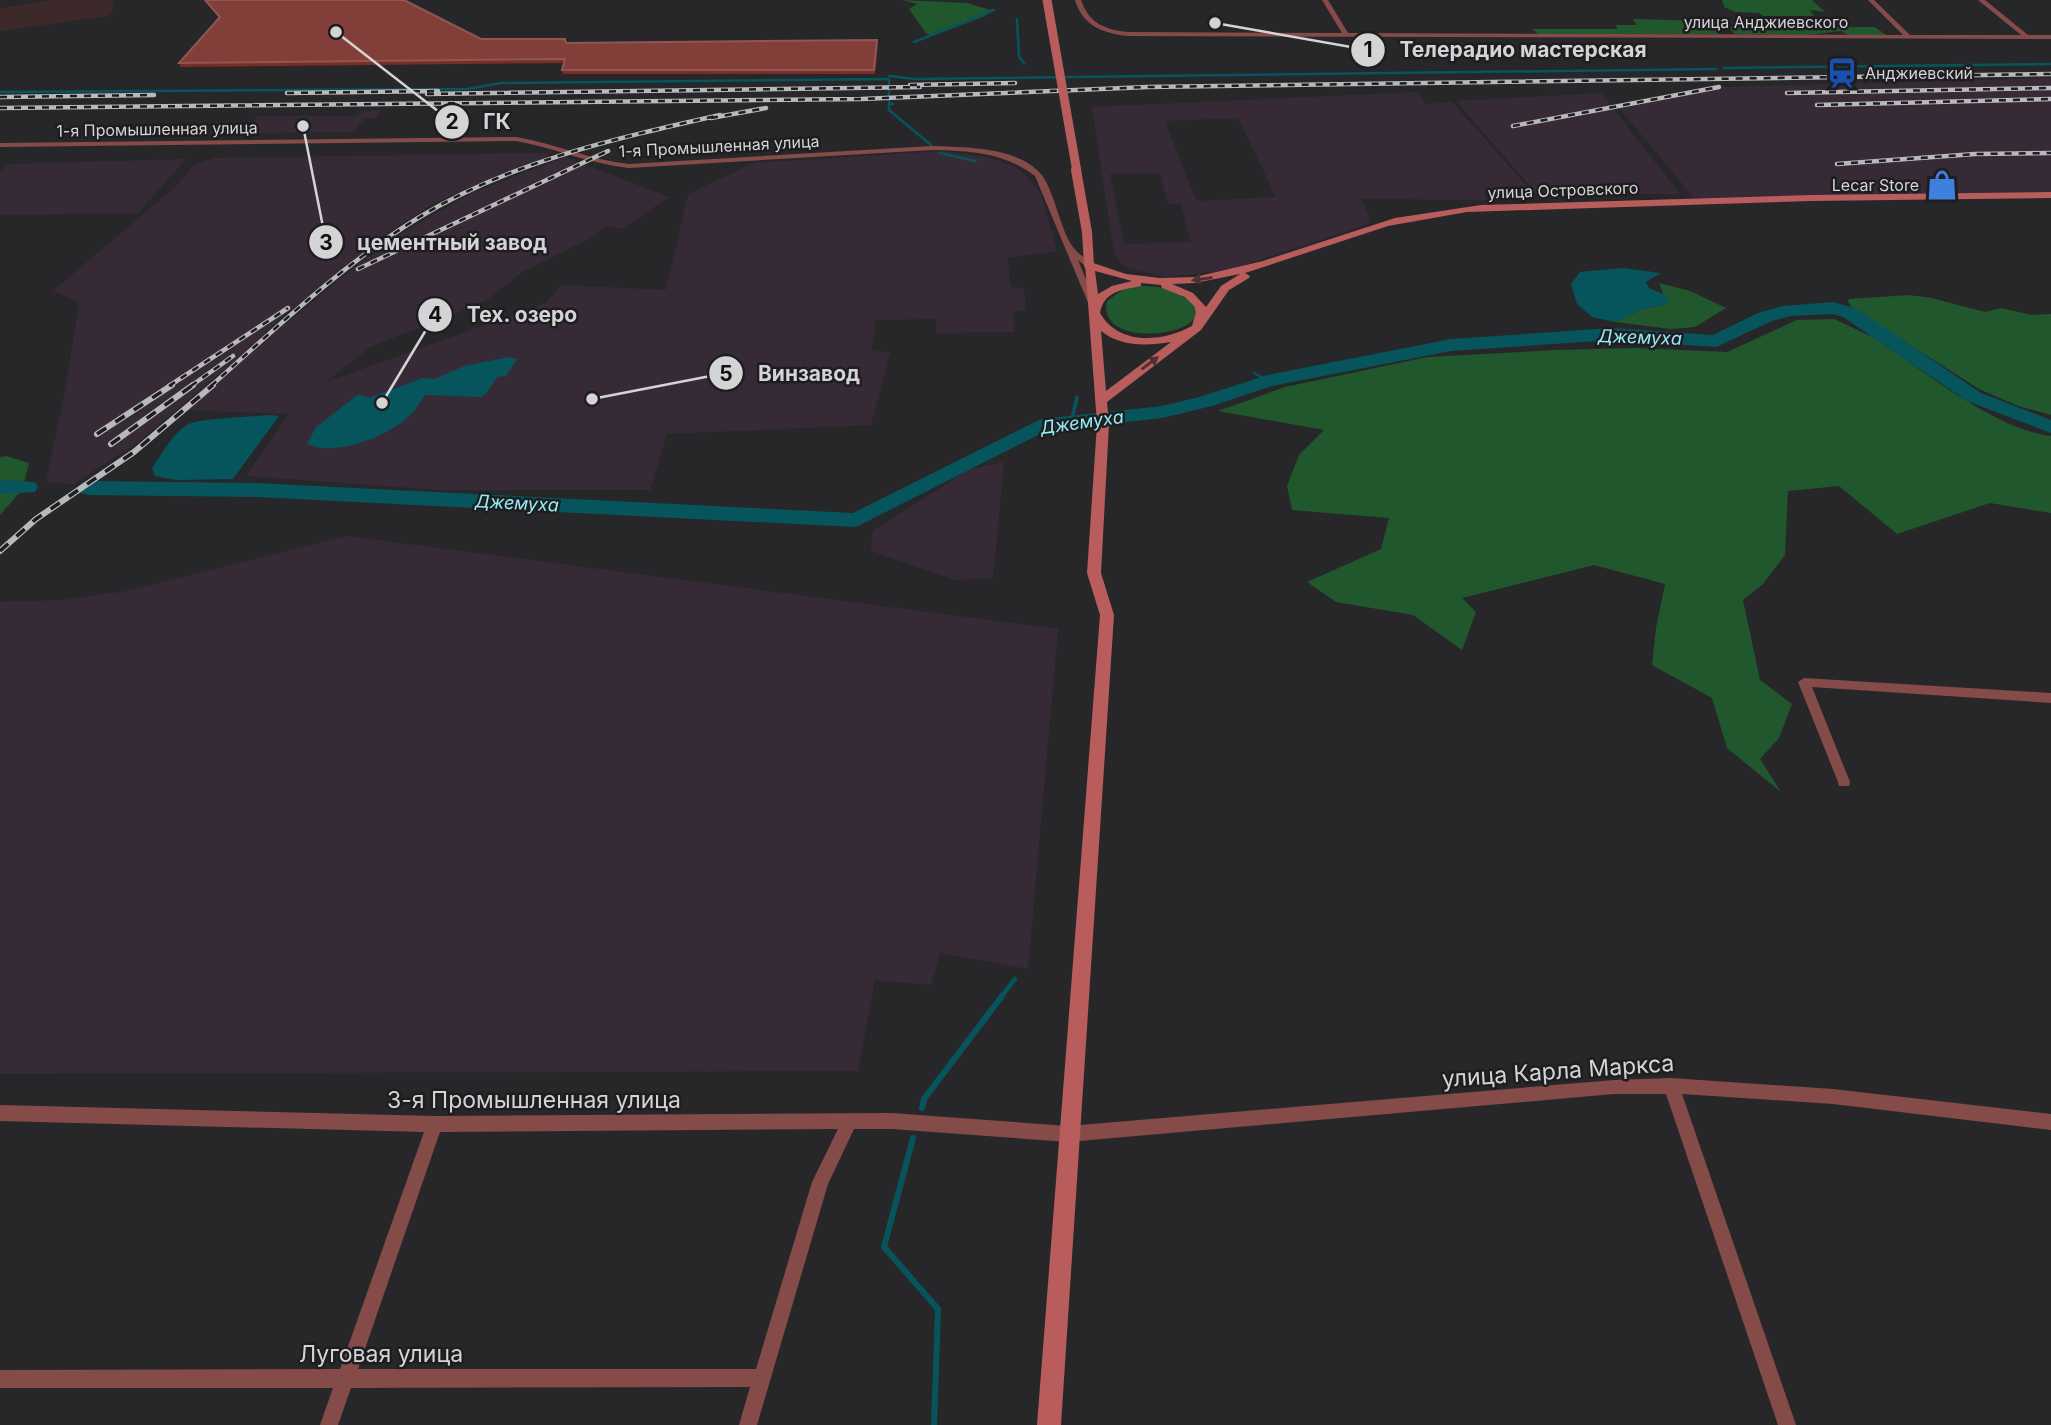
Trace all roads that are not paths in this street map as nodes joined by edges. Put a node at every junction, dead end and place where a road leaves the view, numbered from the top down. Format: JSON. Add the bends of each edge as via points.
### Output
{"nodes":[{"id":1,"x":1047,"y":0,"type":"edge"},
{"id":2,"x":1078,"y":0,"type":"edge"},
{"id":3,"x":1325,"y":0,"type":"edge"},
{"id":4,"x":1871,"y":0,"type":"edge"},
{"id":5,"x":1981,"y":0,"type":"edge"},
{"id":6,"x":1346,"y":35,"type":"junction"},
{"id":7,"x":1909,"y":37,"type":"junction"},
{"id":8,"x":2026,"y":37,"type":"junction"},
{"id":9,"x":2051,"y":37,"type":"edge"},
{"id":10,"x":0,"y":145,"type":"edge"},
{"id":11,"x":2051,"y":195,"type":"edge"},
{"id":12,"x":1069,"y":248,"type":"junction"},
{"id":13,"x":1269,"y":264,"type":"junction"},
{"id":14,"x":1089,"y":265,"type":"junction"},
{"id":15,"x":1153,"y":283,"type":"junction"},
{"id":16,"x":1094,"y":310,"type":"junction"},
{"id":17,"x":1199,"y":325,"type":"junction"},
{"id":18,"x":1103,"y":401,"type":"junction"},
{"id":19,"x":2051,"y":698,"type":"edge"},
{"id":20,"x":1844,"y":782,"type":"dead end"},
{"id":21,"x":1671,"y":1085,"type":"junction"},
{"id":22,"x":0,"y":1113,"type":"edge"},
{"id":23,"x":2051,"y":1122,"type":"edge"},
{"id":24,"x":849,"y":1123,"type":"junction"},
{"id":25,"x":435,"y":1124,"type":"junction"},
{"id":26,"x":1068,"y":1134,"type":"junction"},
{"id":27,"x":343,"y":1378,"type":"junction"},
{"id":28,"x":762,"y":1378,"type":"junction"},
{"id":29,"x":0,"y":1379,"type":"edge"},
{"id":30,"x":329,"y":1425,"type":"edge"},
{"id":31,"x":748,"y":1425,"type":"edge"},
{"id":32,"x":1049,"y":1425,"type":"edge"},
{"id":33,"x":1787,"y":1425,"type":"edge"}],
"edges":[{"from":1,"to":14,"type":"street","bridge":true},
{"from":2,"to":6,"type":"street","name":"улица Анджиевского","via":[[1090,23],[1116,33]]},
{"from":3,"to":6,"type":"street"},
{"from":4,"to":7,"type":"street"},
{"from":5,"to":8,"type":"street"},
{"from":6,"to":7,"type":"street","name":"улица Анджиевского"},
{"from":7,"to":8,"type":"street","name":"улица Анджиевского"},
{"from":8,"to":9,"type":"street","name":"улица Анджиевского"},
{"from":10,"to":12,"type":"street","name":"1-я Промышленная улица","via":[[516,139],[537,141],[591,162],[629,166],[968,149],[1021,162],[1038,175]]},
{"from":11,"to":13,"type":"street","name":"улица Островского","via":[[1433,212],[1372,227]]},
{"from":12,"to":14,"type":"street","name":"1-я Промышленная улица"},
{"from":12,"to":16,"type":"street"},
{"from":13,"to":15,"type":"street","name":"улица Островского","one_way":true,"via":[[1218,277]]},
{"from":13,"to":17,"type":"street","via":[[1225,288]]},
{"from":14,"to":15,"type":"street","name":"улица Островского","via":[[1121,278]]},
{"from":14,"to":16,"type":"street"},
{"from":15,"to":16,"type":"street","via":[[1115,288],[1101,296]]},
{"from":15,"to":17,"type":"street","via":[[1196,300],[1202,311]]},
{"from":16,"to":17,"type":"street","via":[[1100,324],[1113,333],[1143,341],[1175,339]]},
{"from":16,"to":18,"type":"street"},
{"from":18,"to":17,"type":"street","one_way":true},
{"from":18,"to":26,"type":"street","via":[[1094,573],[1107,615]]},
{"from":19,"to":20,"type":"street","via":[[1804,682]]},
{"from":21,"to":23,"type":"street","name":"улица Карла Маркса"},
{"from":21,"to":26,"type":"street","name":"улица Карла Маркса"},
{"from":21,"to":33,"type":"street"},
{"from":22,"to":25,"type":"street","name":"3-я Промышленная улица"},
{"from":24,"to":25,"type":"street","name":"3-я Промышленная улица"},
{"from":24,"to":26,"type":"street","name":"3-я Промышленная улица","via":[[892,1121]]},
{"from":24,"to":28,"type":"street","via":[[820,1182]]},
{"from":25,"to":27,"type":"street"},
{"from":26,"to":32,"type":"street"},
{"from":27,"to":28,"type":"street","name":"Луговая улица"},
{"from":27,"to":29,"type":"street","name":"Луговая улица"},
{"from":27,"to":30,"type":"street"},
{"from":28,"to":31,"type":"street"}]}
